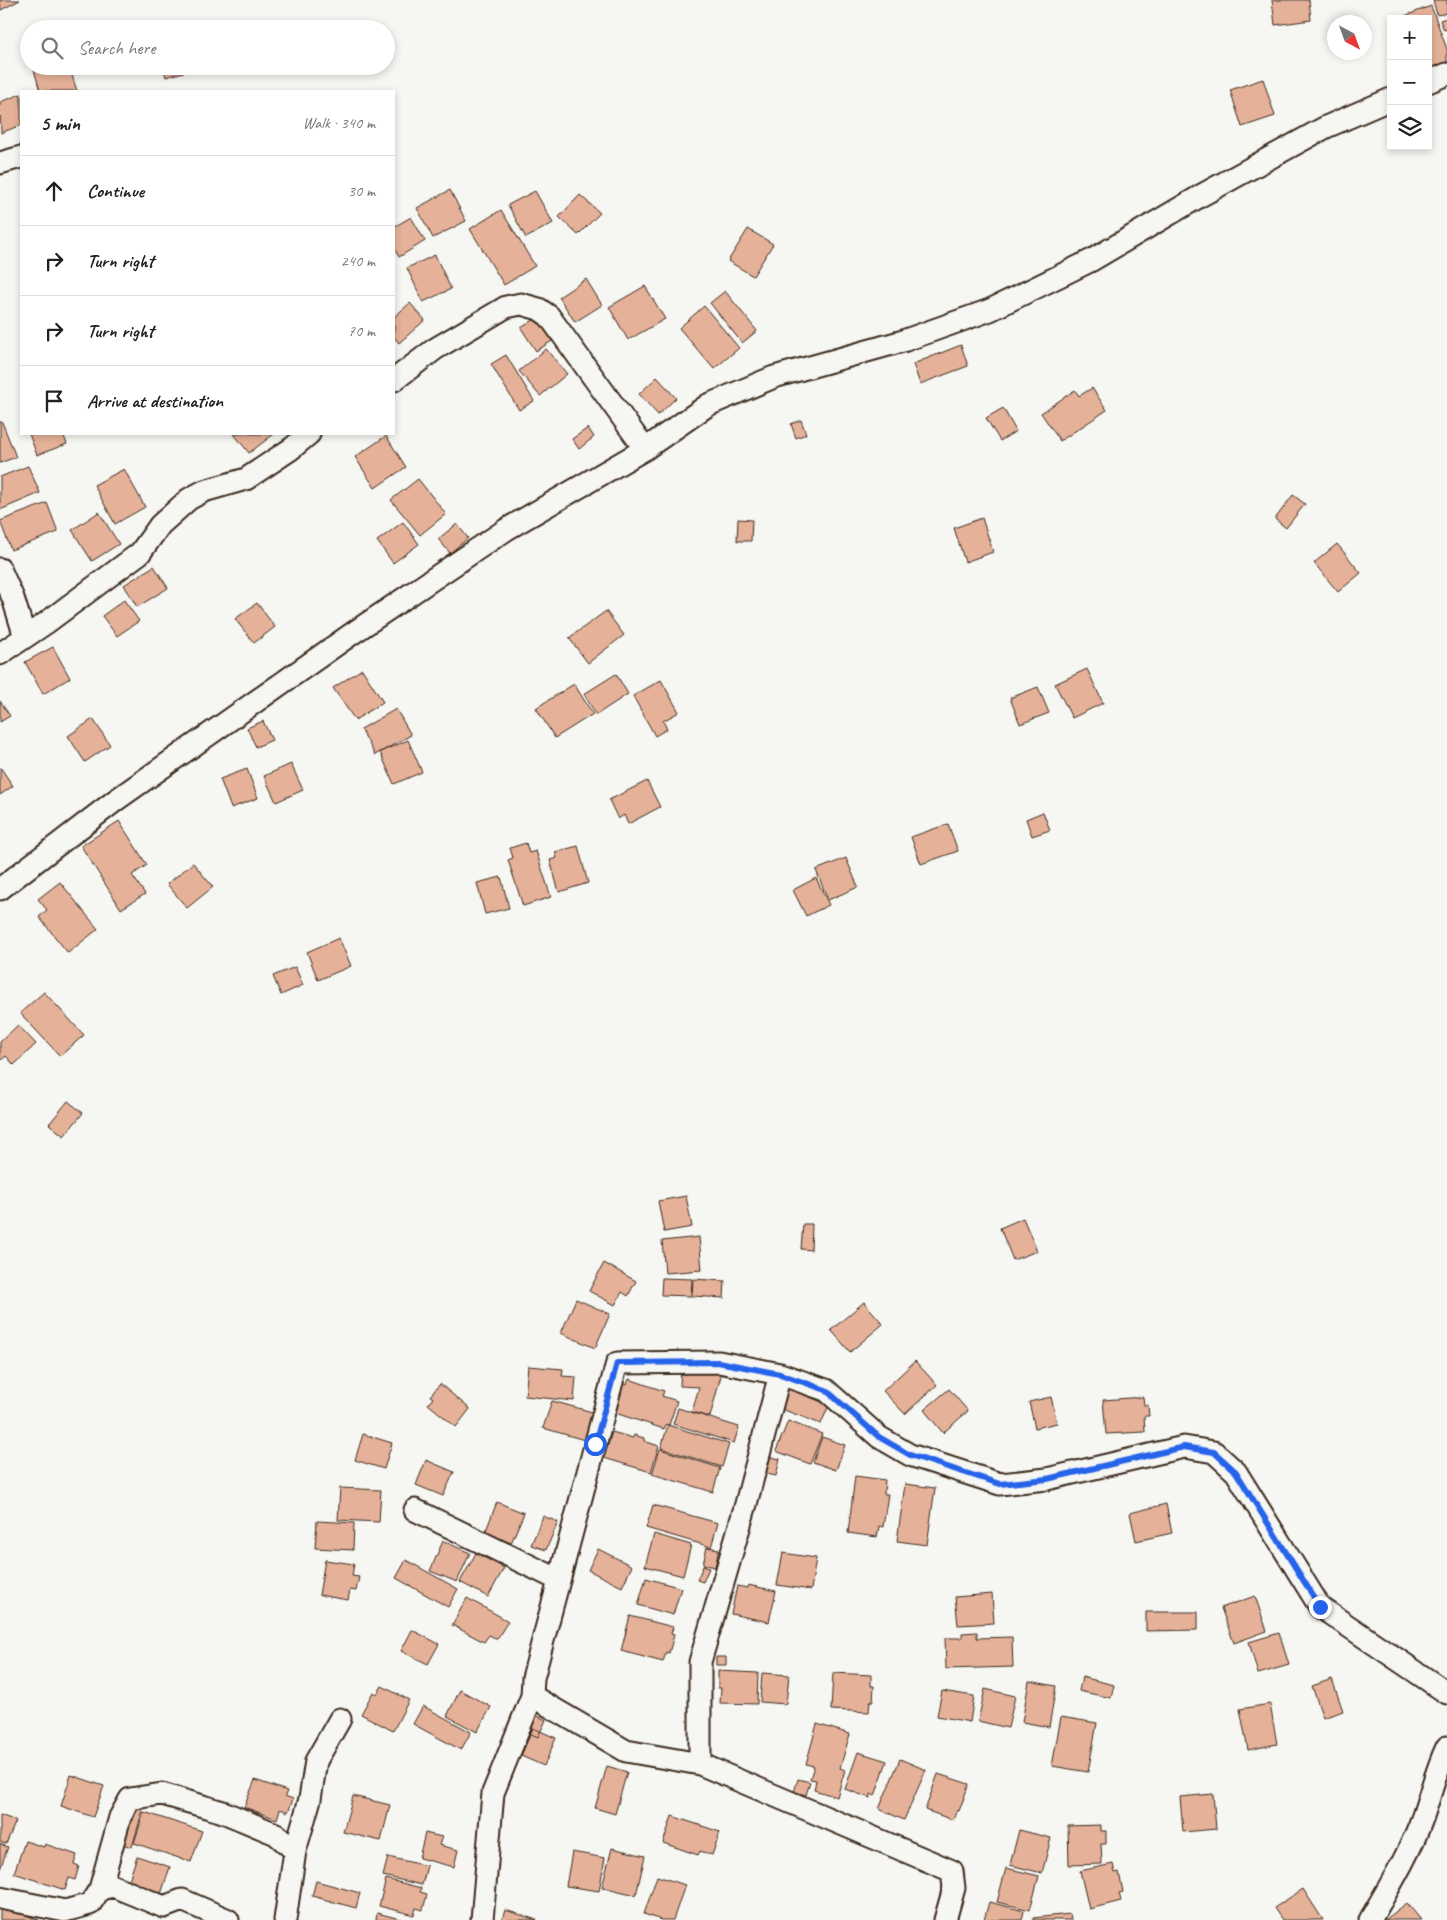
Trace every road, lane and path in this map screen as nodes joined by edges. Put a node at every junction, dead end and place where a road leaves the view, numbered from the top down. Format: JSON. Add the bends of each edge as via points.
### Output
{"nodes":[{"id":1,"x":1447,"y":74,"type":"edge"},
{"id":2,"x":1432,"y":80,"type":"edge"},
{"id":3,"x":1387,"y":101,"type":"edge"},
{"id":4,"x":20,"y":156,"type":"edge"},
{"id":5,"x":0,"y":163,"type":"edge"},
{"id":6,"x":395,"y":379,"type":"edge"},
{"id":7,"x":308,"y":435,"type":"edge"},
{"id":8,"x":645,"y":449,"type":"junction"},
{"id":9,"x":0,"y":570,"type":"edge"},
{"id":10,"x":25,"y":637,"type":"junction"},
{"id":11,"x":0,"y":654,"type":"edge"},
{"id":12,"x":0,"y":889,"type":"edge"},
{"id":13,"x":780,"y":1374,"type":"junction"},
{"id":14,"x":414,"y":1510,"type":"dead end"},
{"id":15,"x":559,"y":1580,"type":"junction"},
{"id":16,"x":1447,"y":1693,"type":"edge"},
{"id":17,"x":532,"y":1696,"type":"junction"},
{"id":18,"x":340,"y":1719,"type":"dead end"},
{"id":19,"x":1447,"y":1747,"type":"edge"},
{"id":20,"x":700,"y":1764,"type":"junction"},
{"id":21,"x":295,"y":1851,"type":"junction"},
{"id":22,"x":100,"y":1889,"type":"junction"},
{"id":23,"x":0,"y":1898,"type":"edge"},
{"id":24,"x":228,"y":1920,"type":"edge"},
{"id":25,"x":285,"y":1920,"type":"edge"},
{"id":26,"x":482,"y":1920,"type":"edge"},
{"id":27,"x":945,"y":1920,"type":"edge"},
{"id":28,"x":1370,"y":1920,"type":"edge"}],
"edges":[{"from":1,"to":2,"type":"street"},
{"from":3,"to":8,"type":"street","via":[[1326,127],[1092,260],[990,310],[903,341],[774,377],[708,405]]},
{"from":4,"to":5,"type":"street"},
{"from":6,"to":8,"type":"street","via":[[435,349],[506,307],[522,304],[549,316]]},
{"from":7,"to":10,"type":"street","via":[[246,479],[188,499],[160,524],[140,552]]},
{"from":8,"to":12,"type":"street","via":[[507,529],[353,633],[116,800]]},
{"from":9,"to":10,"type":"street"},
{"from":10,"to":11,"type":"street"},
{"from":13,"to":15,"type":"street","via":[[718,1362],[617,1363]]},
{"from":13,"to":16,"type":"street","via":[[826,1390],[879,1437],[910,1455],[1000,1484],[1047,1479],[1184,1447],[1214,1452],[1236,1472],[1320,1607]]},
{"from":13,"to":20,"type":"street","via":[[700,1662]]},
{"from":14,"to":15,"type":"street"},
{"from":15,"to":17,"type":"street"},
{"from":17,"to":20,"type":"street","via":[[626,1751]]},
{"from":17,"to":26,"type":"street","via":[[493,1793]]},
{"from":18,"to":21,"type":"street","via":[[316,1761],[310,1799]]},
{"from":19,"to":28,"type":"street","via":[[1398,1872]]},
{"from":20,"to":27,"type":"street","via":[[952,1871],[954,1888]]},
{"from":21,"to":22,"type":"street","via":[[276,1834],[223,1812],[162,1794],[130,1799],[120,1817]]},
{"from":21,"to":25,"type":"street"},
{"from":22,"to":23,"type":"street","via":[[90,1904],[65,1911]]},
{"from":22,"to":24,"type":"street","via":[[113,1886],[164,1907],[182,1900]]}]}
